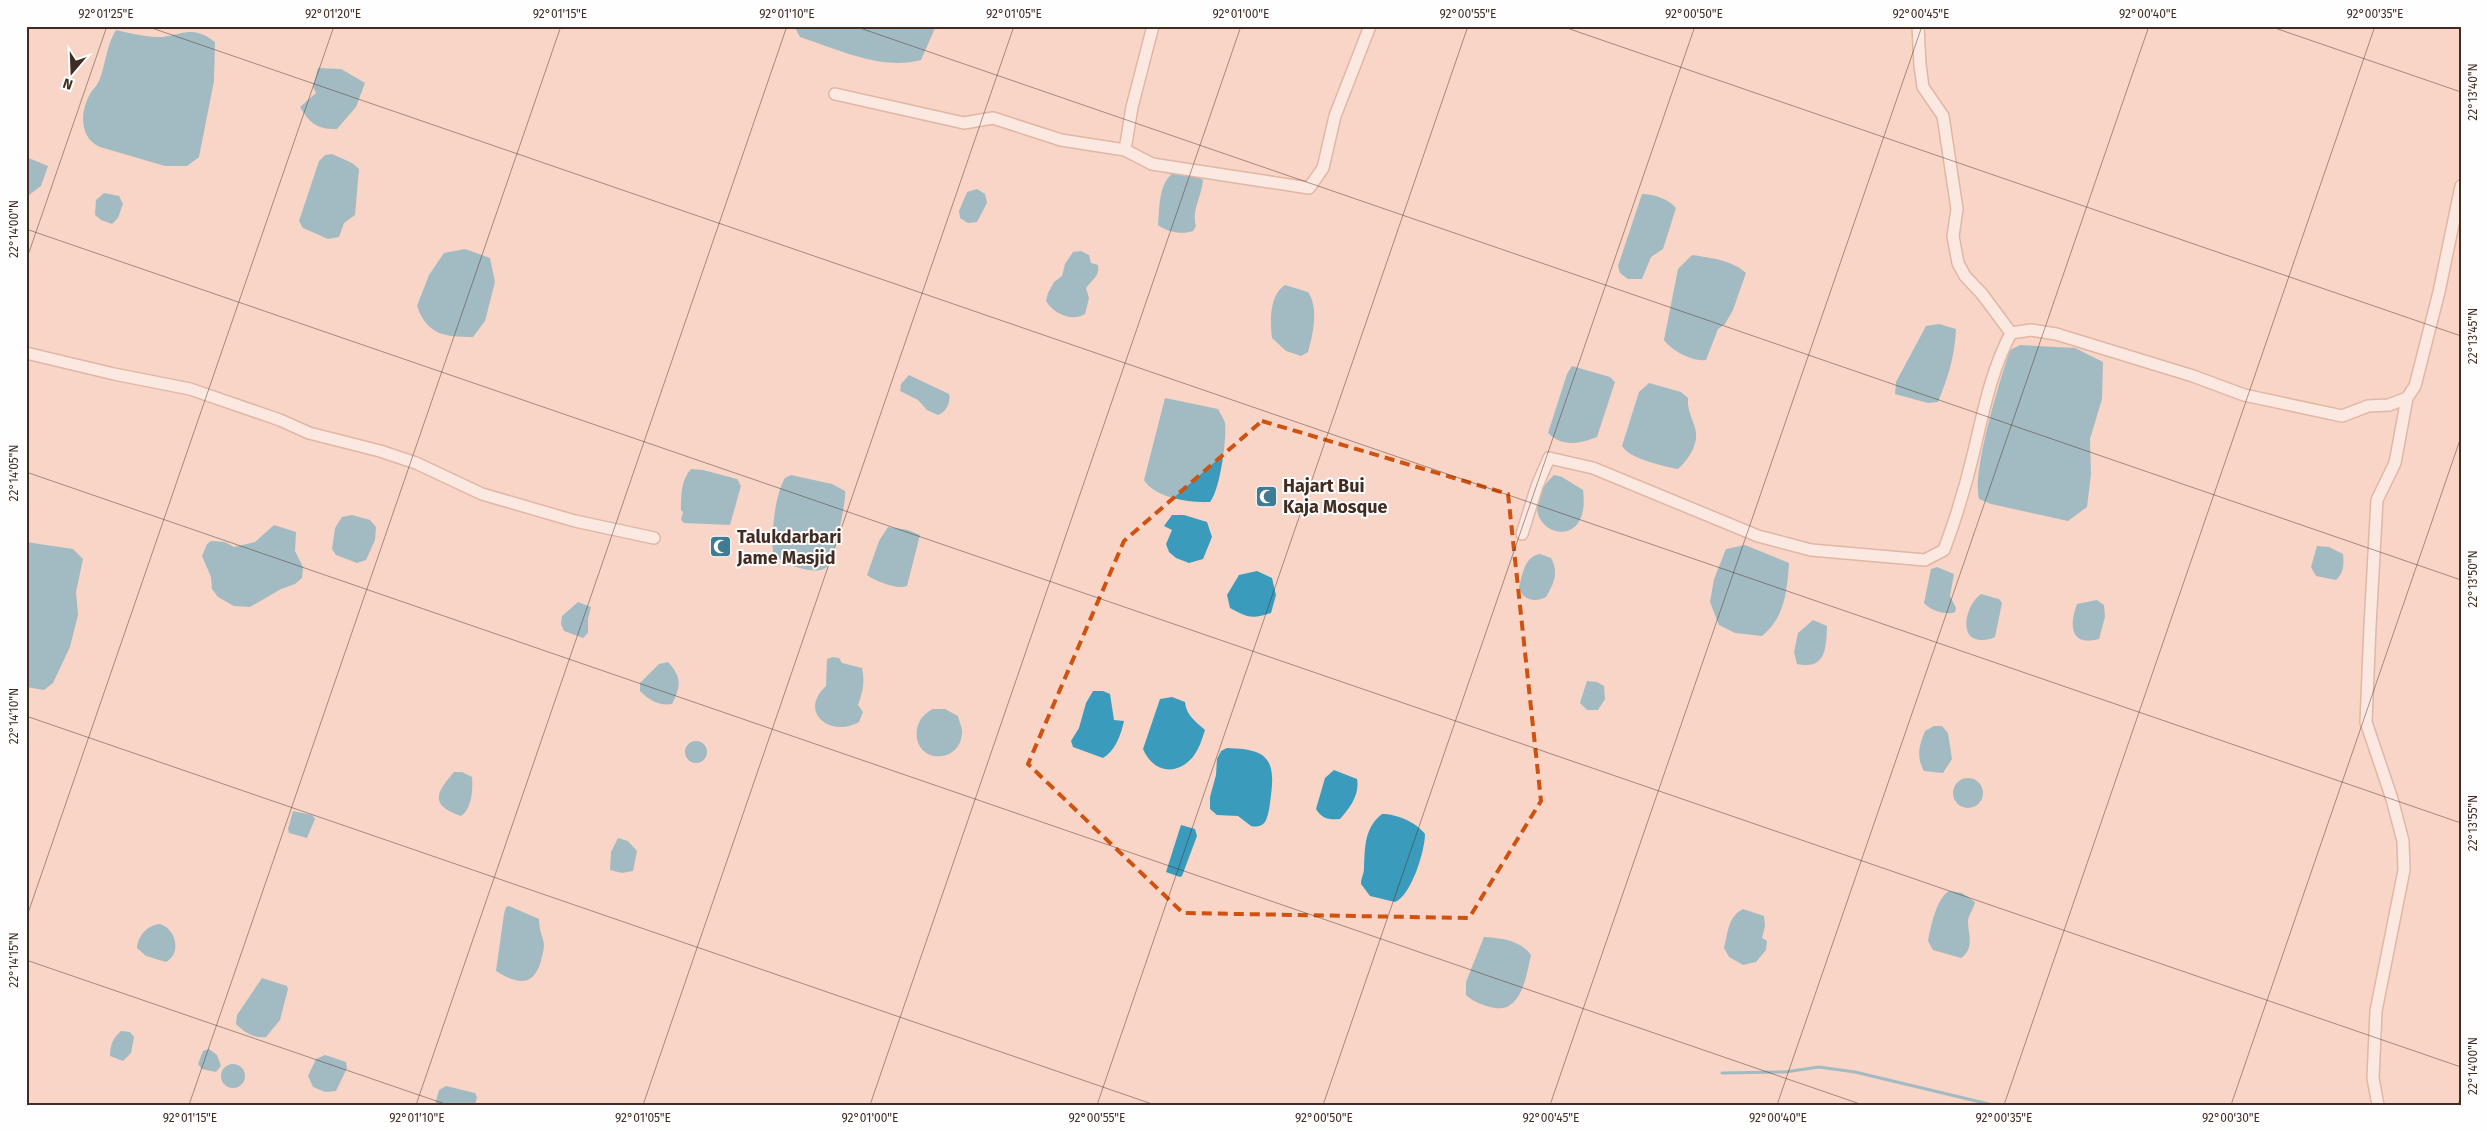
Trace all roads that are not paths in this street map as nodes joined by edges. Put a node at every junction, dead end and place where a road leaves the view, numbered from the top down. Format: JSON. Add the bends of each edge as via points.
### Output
{"nodes":[{"id":1,"x":1153,"y":26,"type":"edge"},
{"id":2,"x":1370,"y":26,"type":"edge"},
{"id":3,"x":1918,"y":26,"type":"edge"},
{"id":4,"x":835,"y":94,"type":"dead end"},
{"id":5,"x":1125,"y":150,"type":"junction"},
{"id":6,"x":2461,"y":186,"type":"edge"},
{"id":7,"x":2011,"y":333,"type":"junction"},
{"id":8,"x":26,"y":353,"type":"edge"},
{"id":9,"x":2407,"y":398,"type":"junction"},
{"id":10,"x":1522,"y":534,"type":"dead end"},
{"id":11,"x":654,"y":538,"type":"dead end"},
{"id":12,"x":2378,"y":1105,"type":"edge"}],
"edges":[{"from":1,"to":5,"type":"street","via":[[1132,107]]},
{"from":2,"to":5,"type":"street","via":[[1335,116],[1323,168],[1309,188],[1152,164]]},
{"from":3,"to":7,"type":"street","via":[[1923,87],[1943,116],[1956,209],[1953,236],[1958,263]]},
{"from":4,"to":5,"type":"street","via":[[964,123],[993,118],[1061,140]]},
{"from":6,"to":9,"type":"street","via":[[2439,292],[2415,386]]},
{"from":7,"to":9,"type":"street","via":[[2031,330],[2056,334],[2244,395],[2342,416],[2368,406],[2389,405]]},
{"from":7,"to":10,"type":"street","via":[[1997,360],[1957,514],[1944,550],[1925,560],[1812,550],[1776,541],[1593,468],[1549,458]]},
{"from":8,"to":11,"type":"street","via":[[190,389],[309,433],[416,463],[482,494],[575,521]]},
{"from":9,"to":12,"type":"street","via":[[2395,462],[2377,500],[2366,722],[2403,840],[2404,870],[2376,1011],[2373,1078]]}]}
